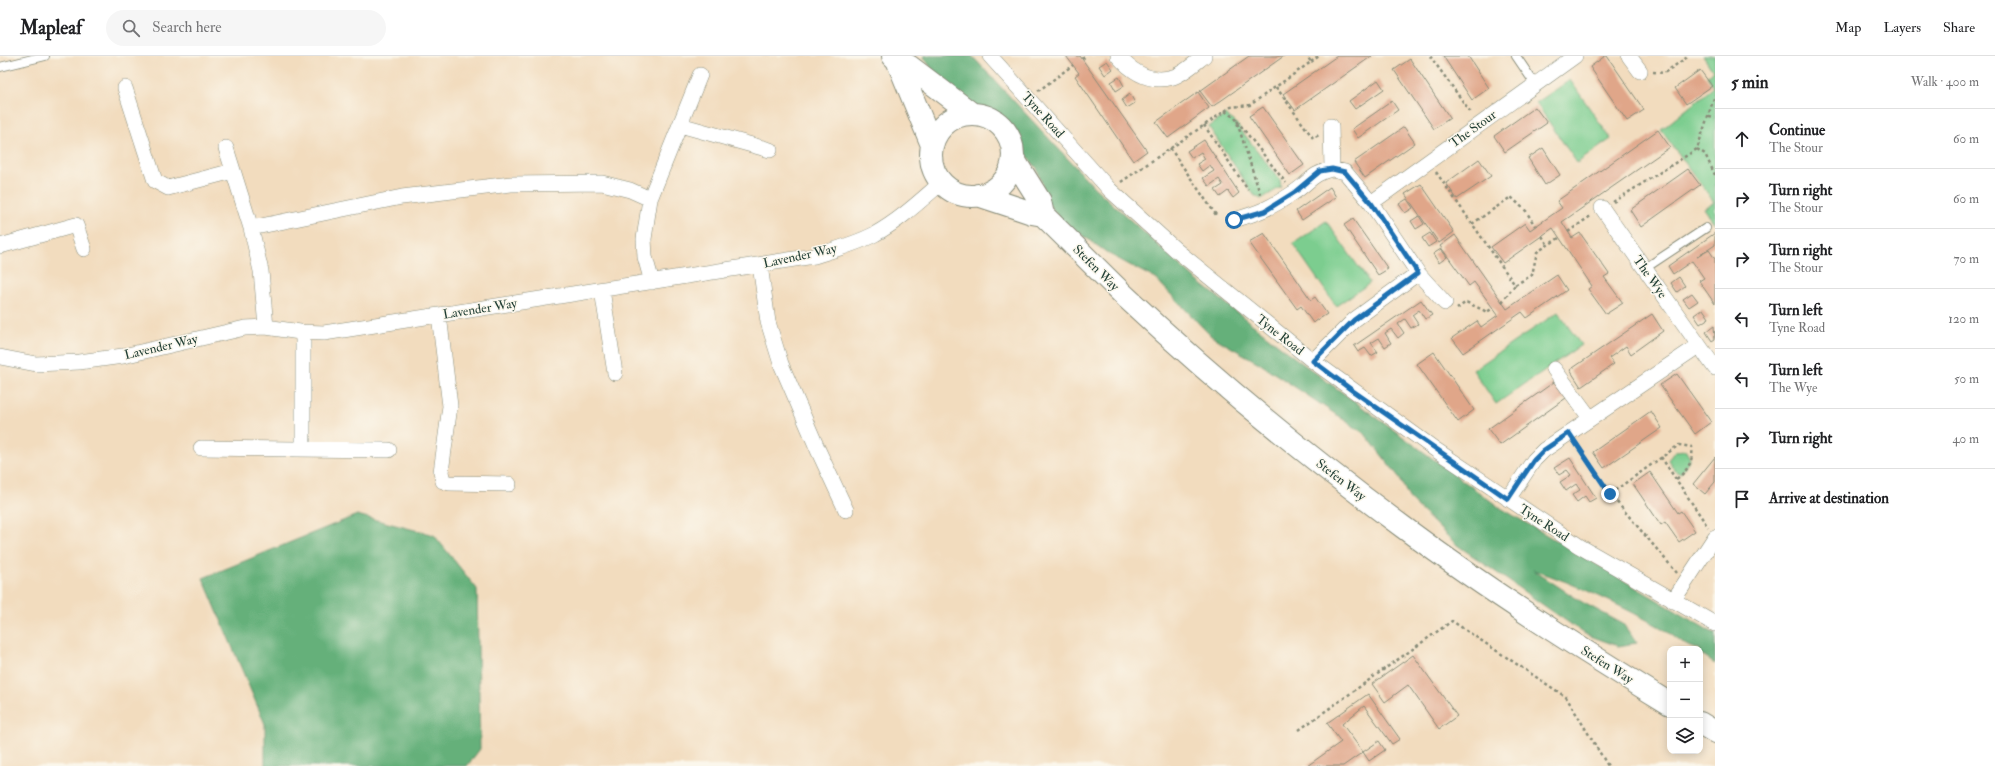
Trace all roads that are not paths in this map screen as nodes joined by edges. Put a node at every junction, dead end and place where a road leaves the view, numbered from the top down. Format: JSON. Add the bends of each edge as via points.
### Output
{"nodes":[{"id":1,"x":45,"y":56,"type":"edge"},
{"id":2,"x":990,"y":56,"type":"edge"},
{"id":3,"x":1118,"y":56,"type":"edge"},
{"id":4,"x":1204,"y":56,"type":"edge"},
{"id":5,"x":1516,"y":56,"type":"edge"},
{"id":6,"x":1576,"y":56,"type":"edge"},
{"id":7,"x":1629,"y":56,"type":"edge"},
{"id":8,"x":895,"y":58,"type":"edge"},
{"id":9,"x":0,"y":67,"type":"edge"},
{"id":10,"x":1640,"y":72,"type":"road end"},
{"id":11,"x":700,"y":74,"type":"dead end"},
{"id":12,"x":1536,"y":84,"type":"junction"},
{"id":13,"x":125,"y":88,"type":"dead end"},
{"id":14,"x":971,"y":114,"type":"junction"},
{"id":15,"x":680,"y":125,"type":"junction"},
{"id":16,"x":1331,"y":126,"type":"road end"},
{"id":17,"x":932,"y":145,"type":"junction"},
{"id":18,"x":226,"y":148,"type":"dead end"},
{"id":19,"x":770,"y":150,"type":"dead end"},
{"id":20,"x":1013,"y":158,"type":"junction"},
{"id":21,"x":1332,"y":169,"type":"junction"},
{"id":22,"x":233,"y":171,"type":"junction"},
{"id":23,"x":941,"y":183,"type":"junction"},
{"id":24,"x":978,"y":195,"type":"junction"},
{"id":25,"x":650,"y":199,"type":"junction"},
{"id":26,"x":1371,"y":203,"type":"junction"},
{"id":27,"x":1602,"y":208,"type":"road end"},
{"id":28,"x":1044,"y":215,"type":"junction"},
{"id":29,"x":1234,"y":220,"type":"dead end"},
{"id":30,"x":251,"y":228,"type":"junction"},
{"id":31,"x":1706,"y":228,"type":"dead end"},
{"id":32,"x":0,"y":246,"type":"edge"},
{"id":33,"x":84,"y":249,"type":"dead end"},
{"id":34,"x":760,"y":265,"type":"junction"},
{"id":35,"x":1644,"y":269,"type":"junction"},
{"id":36,"x":1418,"y":273,"type":"junction"},
{"id":37,"x":652,"y":282,"type":"junction"},
{"id":38,"x":602,"y":290,"type":"junction"},
{"id":39,"x":1446,"y":303,"type":"road end"},
{"id":40,"x":439,"y":315,"type":"junction"},
{"id":41,"x":266,"y":327,"type":"junction"},
{"id":42,"x":303,"y":332,"type":"junction"},
{"id":43,"x":1698,"y":346,"type":"junction"},
{"id":44,"x":0,"y":357,"type":"edge"},
{"id":45,"x":1313,"y":361,"type":"junction"},
{"id":46,"x":1713,"y":363,"type":"edge"},
{"id":47,"x":1554,"y":369,"type":"dead end"},
{"id":48,"x":615,"y":373,"type":"dead end"},
{"id":49,"x":1590,"y":418,"type":"junction"},
{"id":50,"x":201,"y":448,"type":"dead end"},
{"id":51,"x":303,"y":449,"type":"junction"},
{"id":52,"x":389,"y":450,"type":"dead end"},
{"id":53,"x":509,"y":484,"type":"dead end"},
{"id":54,"x":1508,"y":499,"type":"junction"},
{"id":55,"x":846,"y":510,"type":"dead end"},
{"id":56,"x":1715,"y":537,"type":"edge"},
{"id":57,"x":1673,"y":601,"type":"junction"},
{"id":58,"x":1715,"y":624,"type":"edge"},
{"id":59,"x":1667,"y":702,"type":"edge"},
{"id":60,"x":1703,"y":725,"type":"edge"},
{"id":61,"x":1715,"y":732,"type":"edge"}],
"edges":[{"from":1,"to":9,"type":"lane"},
{"from":2,"to":45,"type":"street","name":"Tyne Road","via":[[1110,190],[1176,250]]},
{"from":3,"to":4,"type":"street","via":[[1128,68],[1143,77],[1158,79],[1173,77]]},
{"from":5,"to":12,"type":"lane"},
{"from":6,"to":12,"type":"street","name":"The Stour"},
{"from":7,"to":10,"type":"street"},
{"from":8,"to":14,"type":"highway"},
{"from":8,"to":17,"type":"highway"},
{"from":11,"to":15,"type":"street"},
{"from":12,"to":26,"type":"street","name":"The Stour"},
{"from":13,"to":22,"type":"street","via":[[155,181],[168,188]]},
{"from":14,"to":17,"type":"highway","via":[[958,116],[946,123],[937,133]]},
{"from":14,"to":20,"type":"highway","via":[[985,115],[997,122],[1006,132],[1012,145]]},
{"from":15,"to":19,"type":"street"},
{"from":15,"to":25,"type":"street"},
{"from":16,"to":21,"type":"street"},
{"from":17,"to":23,"type":"highway","via":[[934,171]]},
{"from":18,"to":22,"type":"street"},
{"from":20,"to":24,"type":"highway","via":[[1002,183],[991,191]]},
{"from":20,"to":28,"type":"highway","name":"Stefen Way","via":[[1040,201]]},
{"from":21,"to":26,"type":"street","via":[[1345,172]]},
{"from":21,"to":29,"type":"street","via":[[1320,171],[1295,192],[1265,211]]},
{"from":22,"to":30,"type":"street"},
{"from":23,"to":24,"type":"highway","via":[[952,191]]},
{"from":23,"to":34,"type":"street","name":"Lavender Way","via":[[906,213],[875,234],[814,256]]},
{"from":24,"to":28,"type":"highway"},
{"from":25,"to":30,"type":"street","via":[[630,190],[602,183],[511,184],[402,197]]},
{"from":25,"to":37,"type":"street","via":[[644,239],[645,257]]},
{"from":26,"to":36,"type":"street"},
{"from":27,"to":35,"type":"street","name":"The Wye"},
{"from":28,"to":59,"type":"highway","name":"Stefen Way","via":[[1126,297],[1202,366],[1338,478],[1508,602]]},
{"from":30,"to":41,"type":"street","via":[[261,271]]},
{"from":31,"to":35,"type":"lane"},
{"from":32,"to":33,"type":"street","via":[[76,225]]},
{"from":34,"to":37,"type":"street","name":"Lavender Way"},
{"from":34,"to":55,"type":"street","via":[[768,322],[782,364]]},
{"from":35,"to":43,"type":"street","name":"The Wye"},
{"from":36,"to":39,"type":"street"},
{"from":36,"to":45,"type":"street","via":[[1354,320]]},
{"from":37,"to":38,"type":"street","name":"Lavender Way"},
{"from":38,"to":40,"type":"street","name":"Lavender Way"},
{"from":38,"to":48,"type":"street"},
{"from":40,"to":42,"type":"street","name":"Lavender Way","via":[[324,333]]},
{"from":40,"to":53,"type":"street","via":[[450,406],[441,472],[443,481]]},
{"from":41,"to":42,"type":"street","name":"Lavender Way"},
{"from":41,"to":44,"type":"street","name":"Lavender Way","via":[[239,329],[123,356],[80,362],[36,364]]},
{"from":42,"to":51,"type":"street"},
{"from":43,"to":46,"type":"street","name":"The Wye"},
{"from":43,"to":49,"type":"street"},
{"from":45,"to":54,"type":"street","name":"Tyne Road"},
{"from":47,"to":49,"type":"street"},
{"from":49,"to":54,"type":"street","via":[[1544,450],[1534,460]]},
{"from":50,"to":51,"type":"street"},
{"from":51,"to":52,"type":"street"},
{"from":54,"to":57,"type":"street","name":"Tyne Road","via":[[1579,546]]},
{"from":56,"to":57,"type":"street"},
{"from":57,"to":58,"type":"street","name":"Tyne Road"},
{"from":60,"to":61,"type":"highway"}]}
